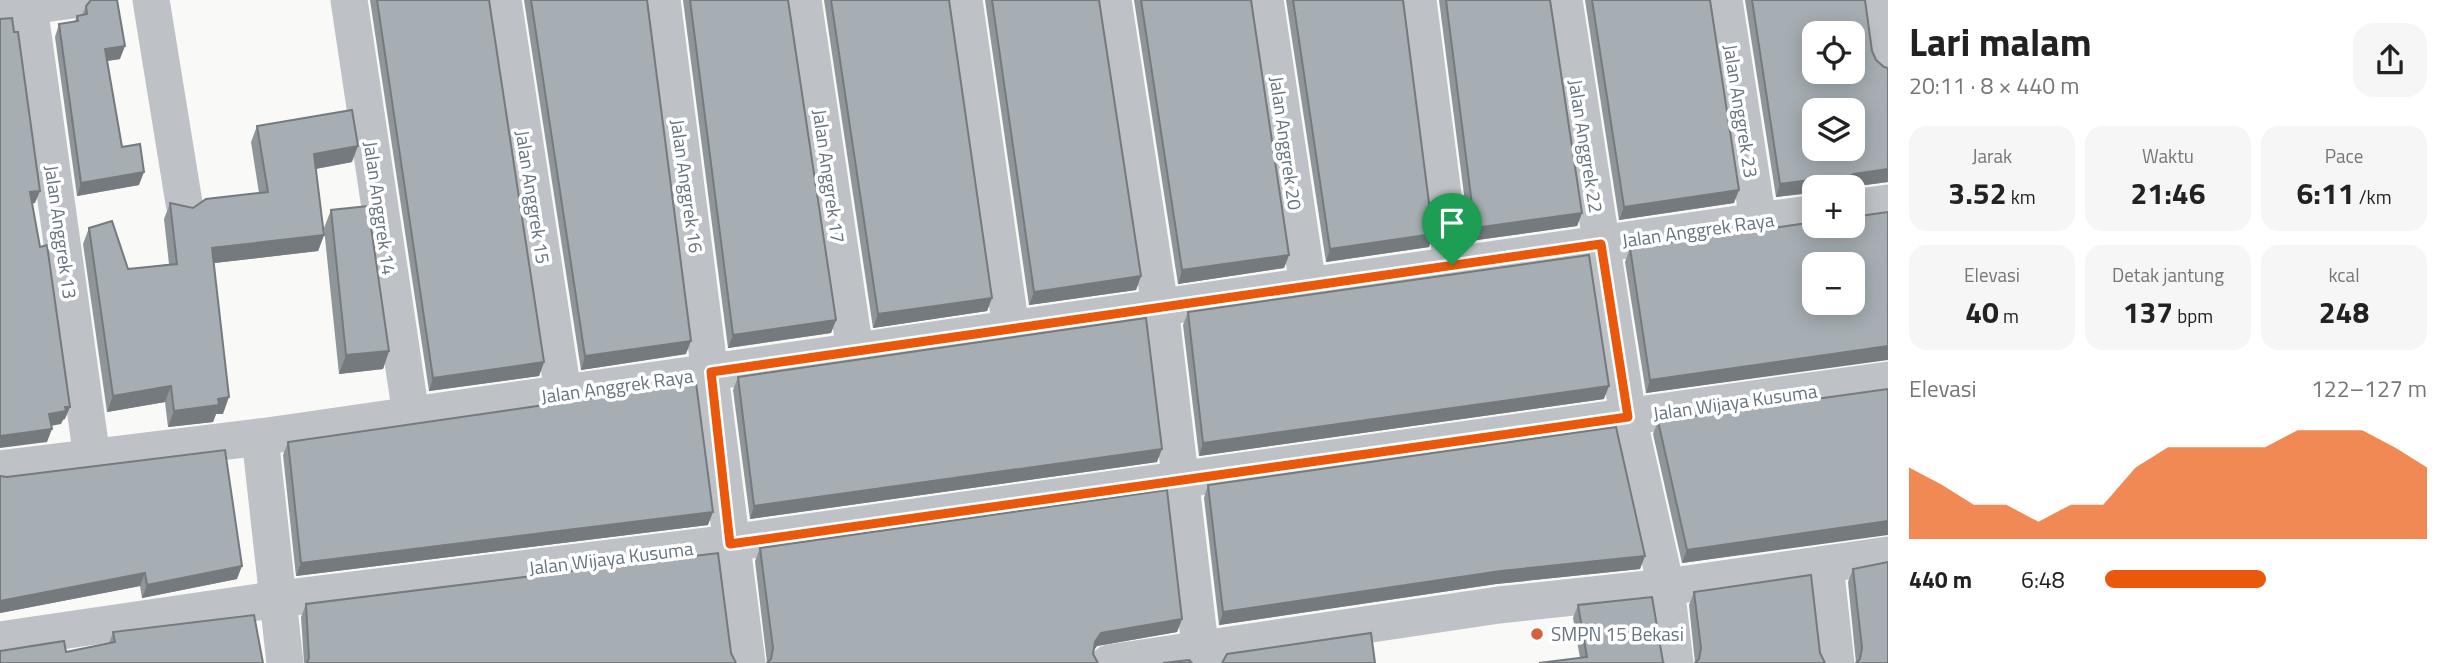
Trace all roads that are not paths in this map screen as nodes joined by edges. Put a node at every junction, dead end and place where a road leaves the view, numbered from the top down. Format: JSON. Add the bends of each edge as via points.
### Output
{"nodes":[{"id":1,"x":73,"y":0,"type":"edge"},
{"id":2,"x":151,"y":0,"type":"edge"},
{"id":3,"x":349,"y":0,"type":"edge"},
{"id":4,"x":503,"y":0,"type":"edge"},
{"id":5,"x":662,"y":0,"type":"edge"},
{"id":6,"x":803,"y":0,"type":"edge"},
{"id":7,"x":964,"y":0,"type":"edge"},
{"id":8,"x":1113,"y":0,"type":"edge"},
{"id":9,"x":1265,"y":0,"type":"edge"},
{"id":10,"x":1418,"y":0,"type":"edge"},
{"id":11,"x":1564,"y":0,"type":"edge"},
{"id":12,"x":1724,"y":0,"type":"edge"},
{"id":13,"x":1880,"y":0,"type":"edge"},
{"id":14,"x":14,"y":8,"type":"edge"},
{"id":15,"x":1888,"y":61,"type":"edge"},
{"id":16,"x":1888,"y":202,"type":"edge"},
{"id":17,"x":184,"y":203,"type":"edge"},
{"id":18,"x":1865,"y":206,"type":"edge"},
{"id":19,"x":1802,"y":215,"type":"edge"},
{"id":20,"x":1758,"y":221,"type":"junction"},
{"id":21,"x":1601,"y":244,"type":"junction"},
{"id":22,"x":1452,"y":265,"type":"junction"},
{"id":23,"x":1308,"y":286,"type":"junction"},
{"id":24,"x":1160,"y":307,"type":"junction"},
{"id":25,"x":1011,"y":329,"type":"junction"},
{"id":26,"x":855,"y":351,"type":"junction"},
{"id":27,"x":711,"y":372,"type":"junction"},
{"id":28,"x":1888,"y":380,"type":"edge"},
{"id":29,"x":563,"y":393,"type":"junction"},
{"id":30,"x":411,"y":415,"type":"junction"},
{"id":31,"x":1628,"y":417,"type":"junction"},
{"id":32,"x":260,"y":437,"type":"junction"},
{"id":33,"x":92,"y":458,"type":"junction"},
{"id":34,"x":0,"y":469,"type":"edge"},
{"id":35,"x":1180,"y":480,"type":"junction"},
{"id":36,"x":730,"y":544,"type":"junction"},
{"id":37,"x":1888,"y":555,"type":"edge"},
{"id":38,"x":1825,"y":565,"type":"junction"},
{"id":39,"x":1666,"y":587,"type":"junction"},
{"id":40,"x":279,"y":598,"type":"junction"},
{"id":41,"x":0,"y":640,"type":"edge"},
{"id":42,"x":1201,"y":656,"type":"edge"},
{"id":43,"x":285,"y":663,"type":"edge"},
{"id":44,"x":747,"y":663,"type":"edge"},
{"id":45,"x":1109,"y":663,"type":"edge"},
{"id":46,"x":1675,"y":663,"type":"edge"},
{"id":47,"x":1836,"y":663,"type":"edge"}],
"edges":[{"from":1,"to":14,"type":"street"},
{"from":2,"to":17,"type":"street"},
{"from":3,"to":30,"type":"street","name":"Jalan Anggrek 14"},
{"from":4,"to":29,"type":"street","name":"Jalan Anggrek 15"},
{"from":5,"to":27,"type":"street","name":"Jalan Anggrek 16"},
{"from":6,"to":26,"type":"street","name":"Jalan Anggrek 17"},
{"from":7,"to":25,"type":"street"},
{"from":8,"to":24,"type":"street"},
{"from":9,"to":23,"type":"street","name":"Jalan Anggrek 20"},
{"from":10,"to":22,"type":"street"},
{"from":11,"to":21,"type":"street","name":"Jalan Anggrek 22"},
{"from":12,"to":20,"type":"street","name":"Jalan Anggrek 23"},
{"from":13,"to":15,"type":"street"},
{"from":14,"to":33,"type":"street","name":"Jalan Anggrek 13"},
{"from":16,"to":18,"type":"street"},
{"from":19,"to":20,"type":"street","name":"Jalan Anggrek Raya"},
{"from":20,"to":21,"type":"street","name":"Jalan Anggrek Raya"},
{"from":21,"to":22,"type":"street","name":"Jalan Anggrek Raya"},
{"from":21,"to":31,"type":"street","name":"Jalan Anggrek 22"},
{"from":22,"to":23,"type":"street","name":"Jalan Anggrek Raya"},
{"from":23,"to":24,"type":"street","name":"Jalan Anggrek Raya"},
{"from":24,"to":25,"type":"street","name":"Jalan Anggrek Raya"},
{"from":24,"to":35,"type":"street"},
{"from":25,"to":26,"type":"street","name":"Jalan Anggrek Raya"},
{"from":26,"to":27,"type":"street","name":"Jalan Anggrek Raya"},
{"from":27,"to":29,"type":"street","name":"Jalan Anggrek Raya"},
{"from":27,"to":36,"type":"street","name":"Jalan Anggrek 16"},
{"from":28,"to":31,"type":"street","name":"Jalan Wijaya Kusuma"},
{"from":29,"to":30,"type":"street","name":"Jalan Anggrek Raya"},
{"from":30,"to":32,"type":"street","name":"Jalan Anggrek Raya"},
{"from":31,"to":35,"type":"street","name":"Jalan Wijaya Kusuma"},
{"from":31,"to":39,"type":"street","name":"Jalan Anggrek 22"},
{"from":32,"to":33,"type":"street","name":"Jalan Anggrek Raya"},
{"from":32,"to":40,"type":"street"},
{"from":33,"to":34,"type":"street","name":"Jalan Anggrek Raya"},
{"from":35,"to":36,"type":"street","name":"Jalan Wijaya Kusuma"},
{"from":35,"to":42,"type":"street"},
{"from":36,"to":40,"type":"street","name":"Jalan Wijaya Kusuma"},
{"from":36,"to":44,"type":"street","name":"Jalan Anggrek 16"},
{"from":37,"to":38,"type":"street"},
{"from":38,"to":39,"type":"street"},
{"from":38,"to":47,"type":"street"},
{"from":39,"to":42,"type":"street","via":[[1499,605]]},
{"from":39,"to":46,"type":"street","name":"Jalan Anggrek 22"},
{"from":40,"to":41,"type":"street","name":"Jalan Wijaya Kusuma"},
{"from":40,"to":43,"type":"street"},
{"from":42,"to":45,"type":"street"}]}
